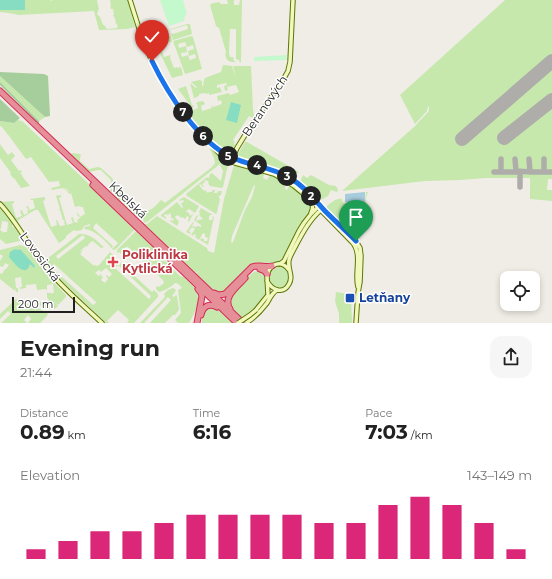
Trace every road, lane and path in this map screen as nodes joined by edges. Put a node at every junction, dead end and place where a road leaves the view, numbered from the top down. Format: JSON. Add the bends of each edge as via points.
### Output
{"nodes":[{"id":1,"x":130,"y":0,"type":"edge"},
{"id":2,"x":293,"y":0,"type":"edge"},
{"id":3,"x":0,"y":91,"type":"edge"},
{"id":4,"x":0,"y":95,"type":"edge"},
{"id":5,"x":232,"y":160,"type":"junction"},
{"id":6,"x":299,"y":190,"type":"junction"},
{"id":7,"x":0,"y":204,"type":"edge"},
{"id":8,"x":320,"y":207,"type":"junction"},
{"id":9,"x":311,"y":214,"type":"junction"},
{"id":10,"x":280,"y":264,"type":"junction"},
{"id":11,"x":272,"y":266,"type":"junction"},
{"id":12,"x":181,"y":270,"type":"junction"},
{"id":13,"x":290,"y":271,"type":"junction"},
{"id":14,"x":267,"y":274,"type":"junction"},
{"id":15,"x":267,"y":281,"type":"junction"},
{"id":16,"x":199,"y":282,"type":"junction"},
{"id":17,"x":277,"y":290,"type":"junction"},
{"id":18,"x":223,"y":311,"type":"junction"},
{"id":19,"x":257,"y":312,"type":"junction"},
{"id":20,"x":234,"y":314,"type":"junction"},
{"id":21,"x":199,"y":322,"type":"edge"},
{"id":22,"x":102,"y":323,"type":"edge"},
{"id":23,"x":237,"y":323,"type":"edge"},
{"id":24,"x":244,"y":323,"type":"edge"},
{"id":25,"x":356,"y":323,"type":"edge"}],
"edges":[{"from":1,"to":5,"type":"main road","via":[[145,45],[166,88],[190,121],[223,157]]},
{"from":2,"to":5,"type":"main road","name":"Beranových","via":[[288,71],[240,142]]},
{"from":3,"to":16,"type":"highway","name":"Kbelská"},
{"from":4,"to":12,"type":"highway","name":"Kbelská"},
{"from":5,"to":6,"type":"main road","via":[[274,174]]},
{"from":5,"to":8,"type":"main road","via":[[286,175],[301,186]]},
{"from":6,"to":8,"type":"main road"},
{"from":6,"to":9,"type":"main road","via":[[311,202]]},
{"from":7,"to":22,"type":"main road","name":"Lovosická","via":[[51,275]]},
{"from":8,"to":9,"type":"main road"},
{"from":8,"to":13,"type":"main road","via":[[290,256]]},
{"from":8,"to":25,"type":"main road","via":[[356,241],[360,248]]},
{"from":9,"to":10,"type":"main road"},
{"from":10,"to":11,"type":"main road"},
{"from":10,"to":13,"type":"main road","via":[[285,265]]},
{"from":11,"to":14,"type":"main road"},
{"from":11,"to":16,"type":"highway","via":[[252,267],[222,295],[216,295]]},
{"from":12,"to":18,"type":"highway","name":"Kbelská"},
{"from":12,"to":21,"type":"highway","via":[[201,293]]},
{"from":13,"to":17,"type":"main road","via":[[289,284],[283,290]]},
{"from":14,"to":15,"type":"main road"},
{"from":14,"to":20,"type":"highway","via":[[261,269],[253,270],[229,296],[228,305]]},
{"from":15,"to":17,"type":"main road"},
{"from":15,"to":19,"type":"main road","via":[[268,295]]},
{"from":16,"to":20,"type":"highway","name":"Kbelská"},
{"from":17,"to":19,"type":"main road"},
{"from":18,"to":21,"type":"highway","via":[[208,306],[202,311]]},
{"from":18,"to":23,"type":"highway","name":"Kbelská"},
{"from":19,"to":23,"type":"main road","bridge":true},
{"from":19,"to":24,"type":"main road"},
{"from":20,"to":24,"type":"highway","name":"Kbelská"}]}
